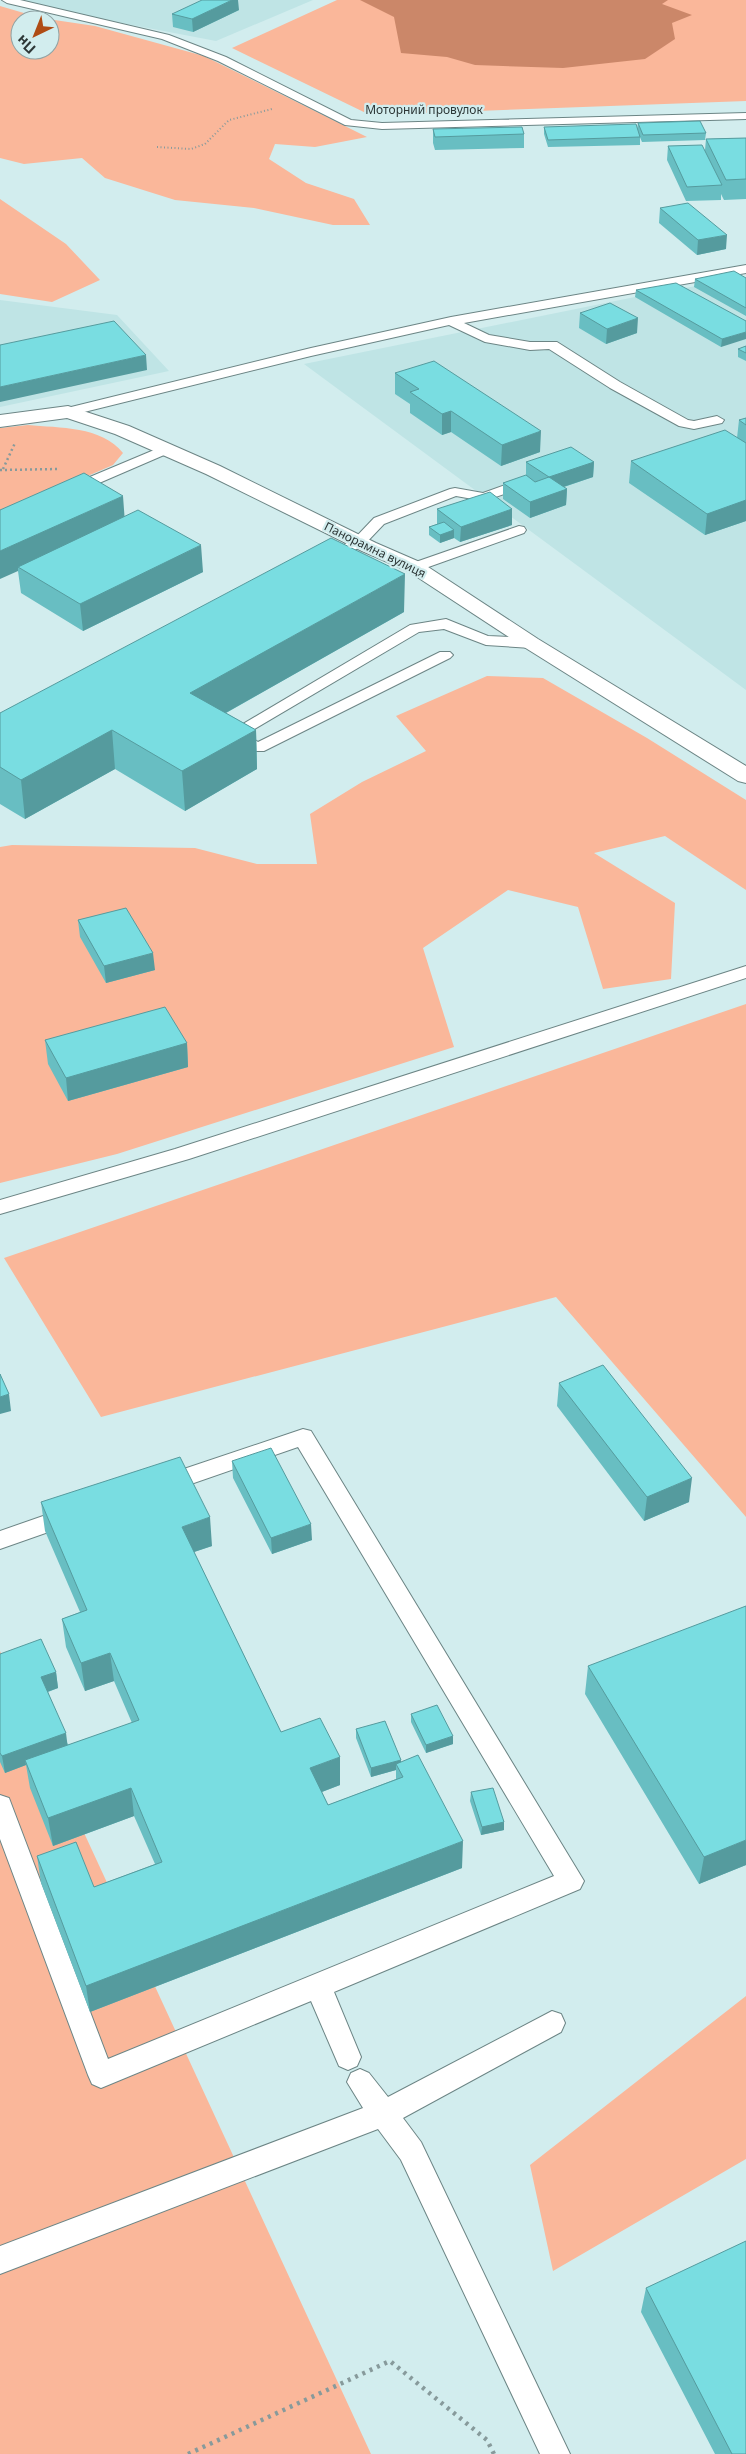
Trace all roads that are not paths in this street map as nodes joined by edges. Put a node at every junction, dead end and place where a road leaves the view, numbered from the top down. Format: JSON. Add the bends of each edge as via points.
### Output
{"nodes":[{"id":1,"x":6,"y":0,"type":"edge"},
{"id":2,"x":746,"y":116,"type":"edge"},
{"id":3,"x":746,"y":269,"type":"edge"},
{"id":4,"x":451,"y":321,"type":"junction"},
{"id":5,"x":68,"y":412,"type":"junction"},
{"id":6,"x":717,"y":420,"type":"dead end"},
{"id":7,"x":0,"y":421,"type":"edge"},
{"id":8,"x":166,"y":449,"type":"junction"},
{"id":9,"x":511,"y":487,"type":"edge"},
{"id":10,"x":60,"y":494,"type":"edge"},
{"id":11,"x":519,"y":530,"type":"dead end"},
{"id":12,"x":359,"y":542,"type":"junction"},
{"id":13,"x":315,"y":565,"type":"edge"},
{"id":14,"x":415,"y":567,"type":"junction"},
{"id":15,"x":531,"y":643,"type":"junction"},
{"id":16,"x":444,"y":655,"type":"dead end"},
{"id":17,"x":746,"y":776,"type":"edge"},
{"id":18,"x":746,"y":972,"type":"edge"},
{"id":19,"x":0,"y":1207,"type":"edge"},
{"id":20,"x":142,"y":1492,"type":"edge"},
{"id":21,"x":85,"y":1511,"type":"edge"},
{"id":22,"x":0,"y":1540,"type":"edge"},
{"id":23,"x":0,"y":1806,"type":"edge"},
{"id":24,"x":318,"y":1986,"type":"junction"},
{"id":25,"x":552,"y":2023,"type":"dead end"},
{"id":26,"x":348,"y":2056,"type":"dead end"},
{"id":27,"x":360,"y":2082,"type":"dead end"},
{"id":28,"x":384,"y":2114,"type":"junction"},
{"id":29,"x":0,"y":2260,"type":"edge"},
{"id":30,"x":555,"y":2454,"type":"edge"}],
"edges":[{"from":1,"to":2,"type":"lane","name":"Моторний провулок","via":[[165,36],[222,59],[349,123],[382,126]]},
{"from":3,"to":4,"type":"lane"},
{"from":4,"to":5,"type":"lane"},
{"from":4,"to":6,"type":"lane","via":[[485,338],[530,346],[552,345],[615,386],[684,423],[694,425]]},
{"from":5,"to":7,"type":"street","name":"Панорамна вулиця"},
{"from":5,"to":8,"type":"street","name":"Панорамна вулиця"},
{"from":8,"to":10,"type":"lane"},
{"from":8,"to":12,"type":"street","name":"Панорамна вулиця"},
{"from":9,"to":12,"type":"lane","via":[[484,497],[455,492],[380,521]]},
{"from":11,"to":14,"type":"lane"},
{"from":12,"to":13,"type":"lane"},
{"from":12,"to":14,"type":"street","name":"Панорамна вулиця"},
{"from":14,"to":15,"type":"street","name":"Панорамна вулиця"},
{"from":15,"to":16,"type":"lane","via":[[486,640],[446,624],[415,628],[234,734],[258,748]]},
{"from":15,"to":17,"type":"street","name":"Панорамна вулиця"},
{"from":18,"to":19,"type":"lane","via":[[182,1154]]},
{"from":20,"to":24,"type":"lane","via":[[303,1437],[571,1882]]},
{"from":21,"to":22,"type":"lane"},
{"from":23,"to":24,"type":"lane","via":[[101,2075]]},
{"from":24,"to":26,"type":"lane"},
{"from":25,"to":28,"type":"lane"},
{"from":27,"to":28,"type":"lane"},
{"from":28,"to":29,"type":"lane"},
{"from":28,"to":30,"type":"lane","via":[[411,2151]]}]}
